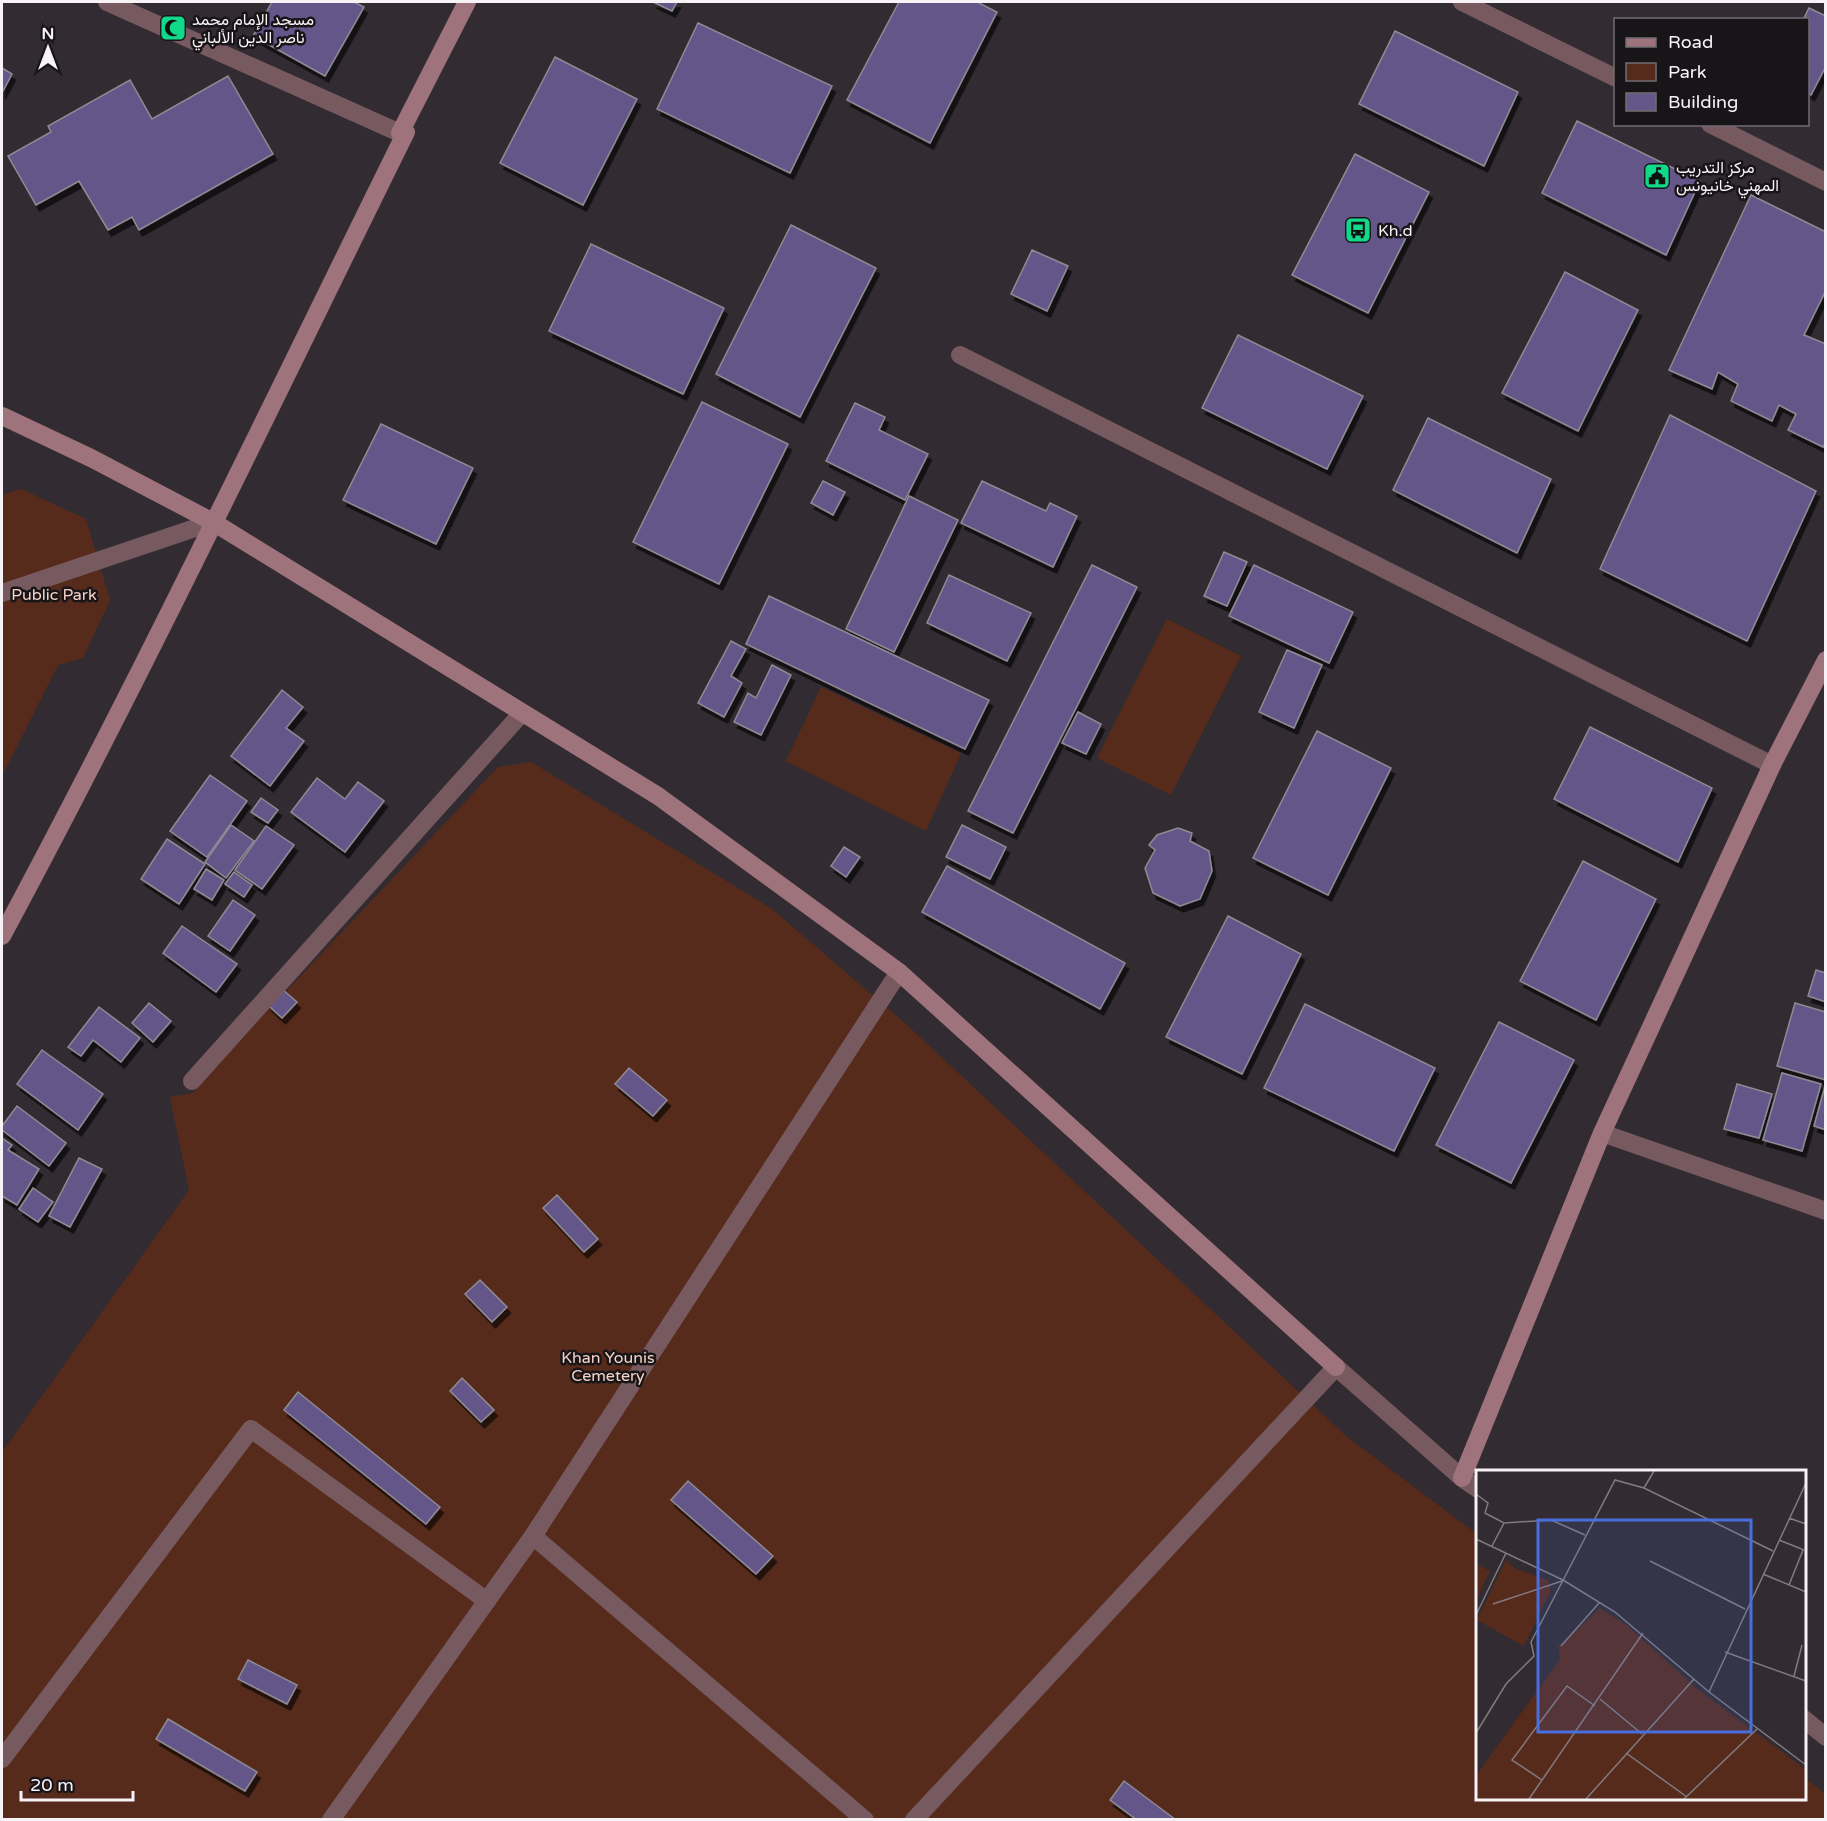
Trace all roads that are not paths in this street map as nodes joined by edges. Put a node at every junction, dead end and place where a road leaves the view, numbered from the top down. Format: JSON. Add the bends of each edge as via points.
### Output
{"nodes":[{"id":1,"x":107,"y":2,"type":"edge"},
{"id":2,"x":467,"y":2,"type":"edge"},
{"id":3,"x":1462,"y":2,"type":"edge"},
{"id":4,"x":1614,"y":77,"type":"edge"},
{"id":5,"x":1714,"y":126,"type":"edge"},
{"id":6,"x":400,"y":133,"type":"junction"},
{"id":7,"x":1826,"y":182,"type":"edge"},
{"id":8,"x":960,"y":355,"type":"dead end"},
{"id":9,"x":2,"y":416,"type":"edge"},
{"id":10,"x":213,"y":522,"type":"junction"},
{"id":11,"x":2,"y":593,"type":"edge"},
{"id":12,"x":1826,"y":660,"type":"edge"},
{"id":13,"x":522,"y":713,"type":"junction"},
{"id":14,"x":1772,"y":765,"type":"junction"},
{"id":15,"x":2,"y":936,"type":"edge"},
{"id":16,"x":899,"y":972,"type":"junction"},
{"id":17,"x":192,"y":1081,"type":"dead end"},
{"id":18,"x":1602,"y":1133,"type":"junction"},
{"id":19,"x":1826,"y":1211,"type":"edge"},
{"id":20,"x":1336,"y":1367,"type":"junction"},
{"id":21,"x":1462,"y":1478,"type":"junction"},
{"id":22,"x":1476,"y":1488,"type":"edge"},
{"id":23,"x":533,"y":1536,"type":"junction"},
{"id":24,"x":487,"y":1601,"type":"junction"},
{"id":25,"x":1806,"y":1721,"type":"edge"},
{"id":26,"x":1826,"y":1737,"type":"edge"},
{"id":27,"x":2,"y":1759,"type":"edge"},
{"id":28,"x":332,"y":1820,"type":"edge"},
{"id":29,"x":865,"y":1820,"type":"edge"},
{"id":30,"x":914,"y":1820,"type":"edge"}],
"edges":[{"from":1,"to":6,"type":"street"},
{"from":2,"to":6,"type":"street"},
{"from":3,"to":4,"type":"street"},
{"from":5,"to":7,"type":"street"},
{"from":6,"to":10,"type":"street","via":[[406,132]]},
{"from":8,"to":14,"type":"street"},
{"from":9,"to":10,"type":"street"},
{"from":10,"to":11,"type":"street"},
{"from":10,"to":13,"type":"street"},
{"from":10,"to":15,"type":"street"},
{"from":12,"to":14,"type":"street"},
{"from":13,"to":16,"type":"street","via":[[658,796]]},
{"from":13,"to":17,"type":"street"},
{"from":14,"to":18,"type":"street"},
{"from":16,"to":20,"type":"street"},
{"from":16,"to":23,"type":"street"},
{"from":18,"to":19,"type":"street"},
{"from":18,"to":21,"type":"street"},
{"from":20,"to":21,"type":"street"},
{"from":20,"to":30,"type":"street"},
{"from":21,"to":22,"type":"street"},
{"from":23,"to":24,"type":"street"},
{"from":23,"to":29,"type":"street"},
{"from":24,"to":27,"type":"street","via":[[251,1429]]},
{"from":24,"to":28,"type":"street"},
{"from":25,"to":26,"type":"street"}]}
